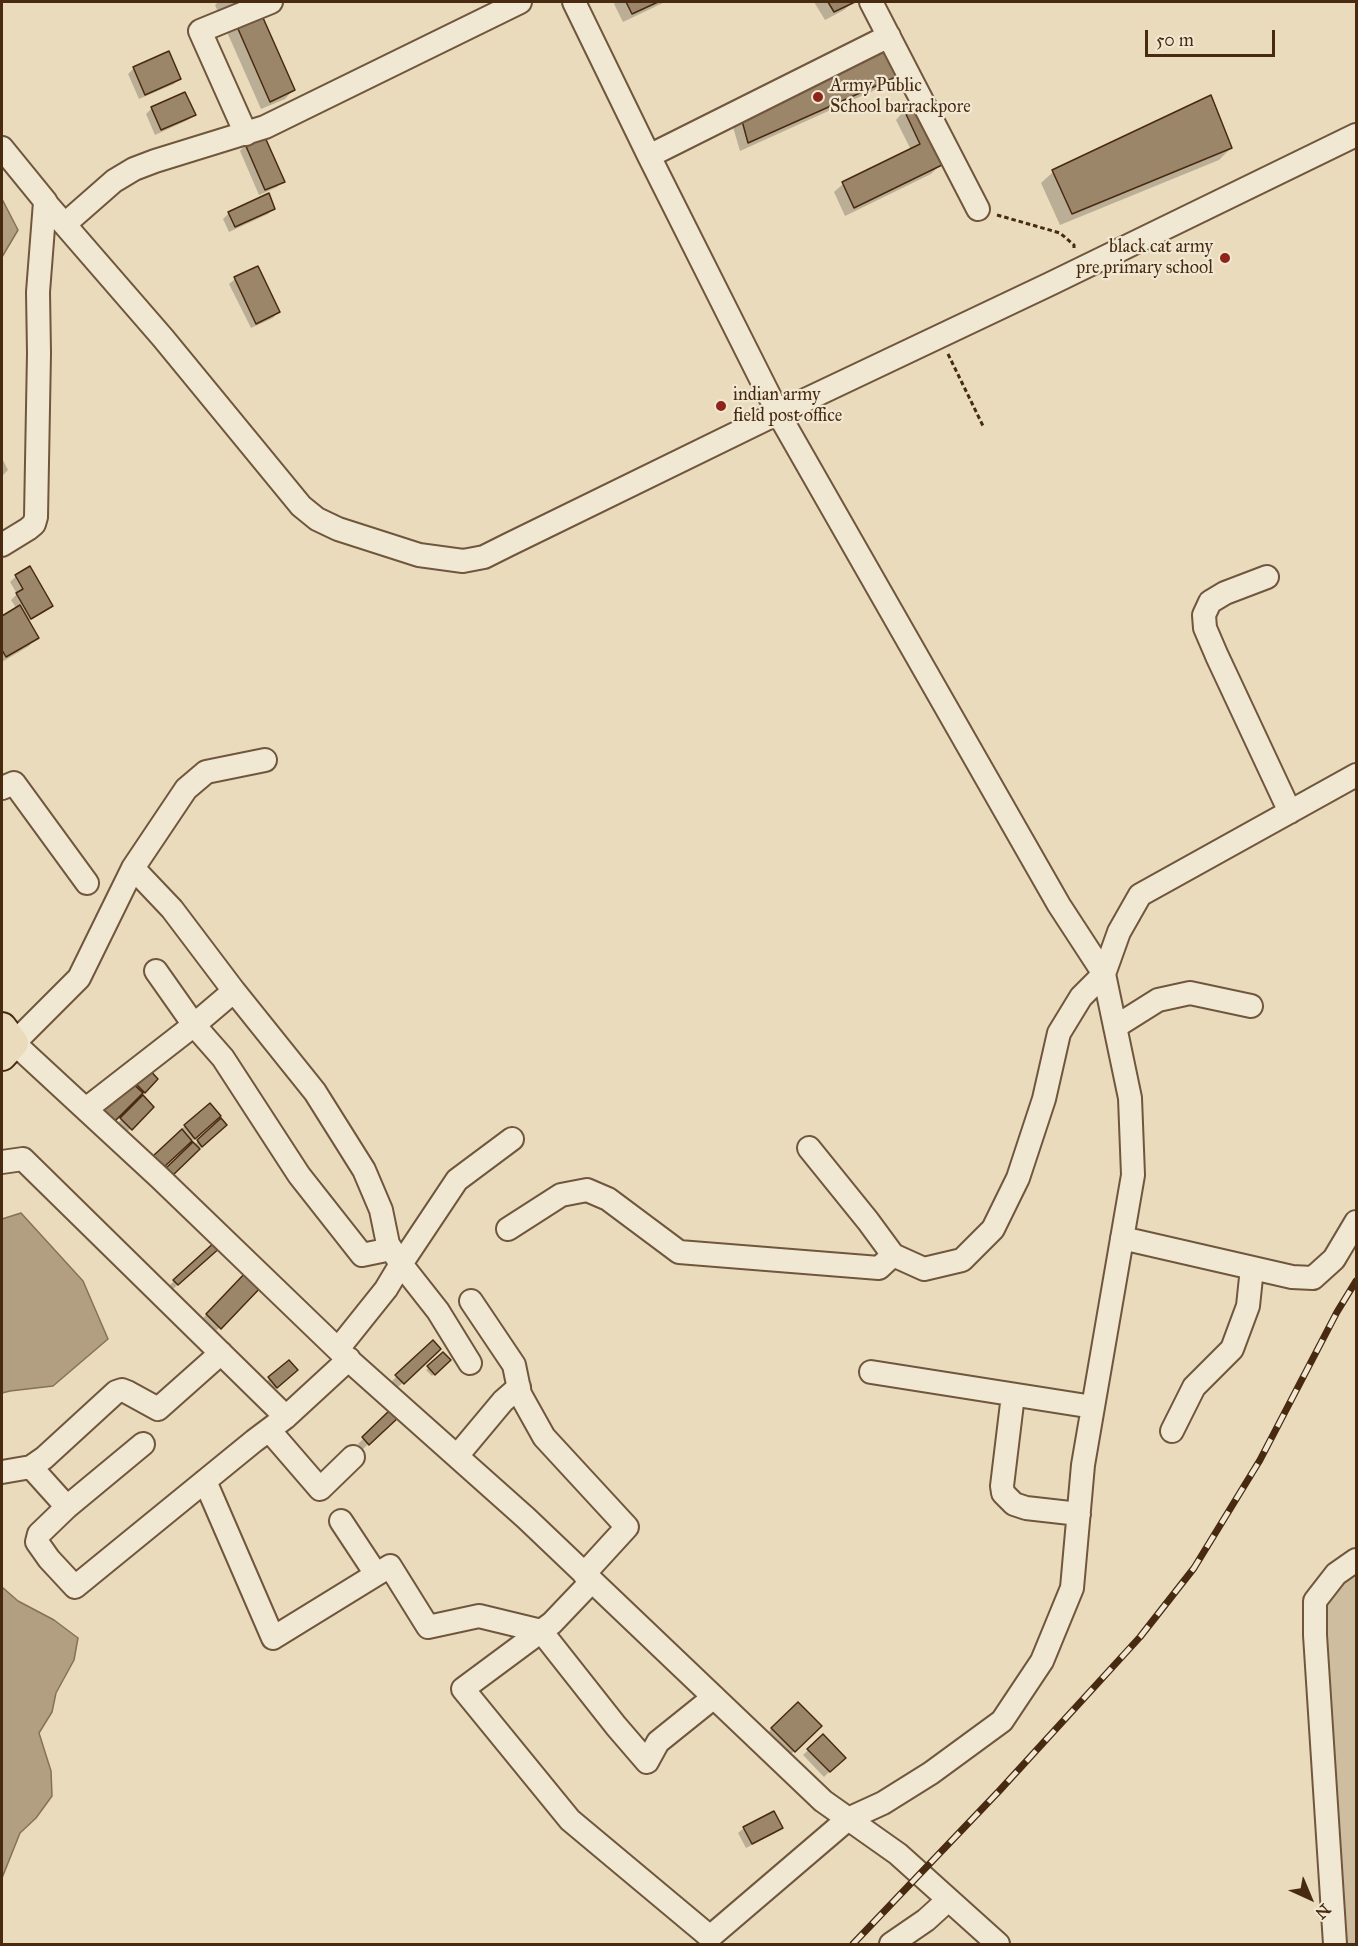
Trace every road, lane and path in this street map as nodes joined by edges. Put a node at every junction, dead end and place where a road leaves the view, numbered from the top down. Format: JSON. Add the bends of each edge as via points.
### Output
{"nodes":[{"id":1,"x":271,"y":2,"type":"edge"},
{"id":2,"x":520,"y":2,"type":"edge"},
{"id":3,"x":574,"y":2,"type":"edge"},
{"id":4,"x":871,"y":2,"type":"edge"},
{"id":5,"x":889,"y":36,"type":"junction"},
{"id":6,"x":246,"y":134,"type":"junction"},
{"id":7,"x":1356,"y":135,"type":"edge"},
{"id":8,"x":2,"y":148,"type":"edge"},
{"id":9,"x":649,"y":156,"type":"junction"},
{"id":10,"x":46,"y":202,"type":"junction"},
{"id":11,"x":978,"y":209,"type":"joint"},
{"id":12,"x":65,"y":224,"type":"junction"},
{"id":13,"x":1076,"y":271,"type":"junction"},
{"id":14,"x":939,"y":336,"type":"junction"},
{"id":15,"x":778,"y":413,"type":"junction"},
{"id":16,"x":984,"y":428,"type":"dead end"},
{"id":17,"x":2,"y":545,"type":"edge"},
{"id":18,"x":1267,"y":577,"type":"dead end"},
{"id":19,"x":265,"y":760,"type":"dead end"},
{"id":20,"x":1356,"y":775,"type":"edge"},
{"id":21,"x":8,"y":786,"type":"edge"},
{"id":22,"x":1290,"y":812,"type":"junction"},
{"id":23,"x":133,"y":868,"type":"junction"},
{"id":24,"x":87,"y":883,"type":"dead end"},
{"id":25,"x":156,"y":971,"type":"dead end"},
{"id":26,"x":1104,"y":974,"type":"junction"},
{"id":27,"x":234,"y":991,"type":"junction"},
{"id":28,"x":1251,"y":1006,"type":"dead end"},
{"id":29,"x":194,"y":1025,"type":"junction"},
{"id":30,"x":1115,"y":1027,"type":"junction"},
{"id":31,"x":6,"y":1042,"type":"edge"},
{"id":32,"x":86,"y":1109,"type":"junction"},
{"id":33,"x":512,"y":1139,"type":"dead end"},
{"id":34,"x":809,"y":1148,"type":"dead end"},
{"id":35,"x":2,"y":1162,"type":"edge"},
{"id":36,"x":1356,"y":1222,"type":"edge"},
{"id":37,"x":508,"y":1229,"type":"dead end"},
{"id":38,"x":1122,"y":1238,"type":"junction"},
{"id":39,"x":893,"y":1255,"type":"junction"},
{"id":40,"x":396,"y":1256,"type":"junction"},
{"id":41,"x":1252,"y":1268,"type":"junction"},
{"id":42,"x":471,"y":1301,"type":"dead end"},
{"id":43,"x":221,"y":1353,"type":"junction"},
{"id":44,"x":343,"y":1354,"type":"junction"},
{"id":45,"x":470,"y":1363,"type":"dead end"},
{"id":46,"x":871,"y":1372,"type":"dead end"},
{"id":47,"x":519,"y":1387,"type":"junction"},
{"id":48,"x":1013,"y":1395,"type":"junction"},
{"id":49,"x":1093,"y":1407,"type":"junction"},
{"id":50,"x":278,"y":1423,"type":"junction"},
{"id":51,"x":1172,"y":1431,"type":"dead end"},
{"id":52,"x":143,"y":1444,"type":"dead end"},
{"id":53,"x":457,"y":1456,"type":"junction"},
{"id":54,"x":353,"y":1457,"type":"dead end"},
{"id":55,"x":31,"y":1467,"type":"junction"},
{"id":56,"x":2,"y":1472,"type":"edge"},
{"id":57,"x":205,"y":1480,"type":"junction"},
{"id":58,"x":67,"y":1507,"type":"junction"},
{"id":59,"x":1079,"y":1514,"type":"junction"},
{"id":60,"x":341,"y":1521,"type":"dead end"},
{"id":61,"x":1356,"y":1560,"type":"edge"},
{"id":62,"x":376,"y":1574,"type":"junction"},
{"id":63,"x":588,"y":1577,"type":"junction"},
{"id":64,"x":542,"y":1631,"type":"junction"},
{"id":65,"x":714,"y":1697,"type":"junction"},
{"id":66,"x":848,"y":1819,"type":"junction"},
{"id":67,"x":948,"y":1900,"type":"junction"},
{"id":68,"x":994,"y":1941,"type":"edge"},
{"id":69,"x":891,"y":1944,"type":"edge"},
{"id":70,"x":1335,"y":1944,"type":"edge"}],
"edges":[{"from":1,"to":6,"type":"street","via":[[200,31]]},
{"from":2,"to":6,"type":"street"},
{"from":3,"to":9,"type":"street"},
{"from":4,"to":5,"type":"street"},
{"from":5,"to":9,"type":"street"},
{"from":5,"to":11,"type":"street"},
{"from":6,"to":12,"type":"street","via":[[134,169],[114,181]]},
{"from":7,"to":13,"type":"street"},
{"from":8,"to":10,"type":"street"},
{"from":9,"to":15,"type":"street"},
{"from":10,"to":12,"type":"street"},
{"from":10,"to":17,"type":"street","via":[[38,292],[36,517],[28,529]]},
{"from":11,"to":13,"type":"path","via":[[1060,233],[1074,245]]},
{"from":12,"to":15,"type":"street","via":[[301,506],[338,529],[419,555],[463,561],[484,556]]},
{"from":13,"to":14,"type":"street"},
{"from":14,"to":15,"type":"street"},
{"from":14,"to":16,"type":"path"},
{"from":15,"to":26,"type":"street","via":[[1059,904]]},
{"from":18,"to":22,"type":"street","via":[[1210,602],[1204,615],[1217,656]]},
{"from":19,"to":23,"type":"street","via":[[206,772],[186,789]]},
{"from":20,"to":22,"type":"street"},
{"from":21,"to":24,"type":"street"},
{"from":22,"to":26,"type":"street","via":[[1140,895],[1119,932]]},
{"from":23,"to":27,"type":"street","via":[[172,909]]},
{"from":23,"to":31,"type":"street","via":[[79,978]]},
{"from":25,"to":29,"type":"street"},
{"from":26,"to":30,"type":"street"},
{"from":26,"to":39,"type":"street","via":[[1081,997],[1059,1033],[1044,1100],[1018,1178],[993,1229],[962,1260],[924,1269]]},
{"from":27,"to":29,"type":"street"},
{"from":27,"to":40,"type":"street","via":[[315,1092],[364,1170],[381,1210],[388,1244]]},
{"from":28,"to":30,"type":"street","via":[[1190,993],[1158,1000]]},
{"from":29,"to":32,"type":"street"},
{"from":29,"to":40,"type":"street","via":[[223,1058],[299,1175],[362,1256]]},
{"from":30,"to":38,"type":"street","via":[[1130,1098],[1133,1174]]},
{"from":31,"to":32,"type":"street"},
{"from":32,"to":44,"type":"street"},
{"from":33,"to":40,"type":"street","via":[[457,1180]]},
{"from":34,"to":39,"type":"street"},
{"from":35,"to":43,"type":"street","via":[[23,1159]]},
{"from":36,"to":41,"type":"street","via":[[1334,1259],[1313,1278]]},
{"from":37,"to":39,"type":"street","via":[[561,1195],[587,1190],[608,1198],[679,1252],[879,1268]]},
{"from":38,"to":41,"type":"street"},
{"from":38,"to":49,"type":"street"},
{"from":40,"to":44,"type":"street","via":[[386,1289]]},
{"from":40,"to":45,"type":"street","via":[[438,1311]]},
{"from":41,"to":51,"type":"street","via":[[1248,1306],[1232,1349],[1194,1387]]},
{"from":42,"to":47,"type":"street","via":[[514,1365]]},
{"from":43,"to":50,"type":"street"},
{"from":43,"to":55,"type":"street","via":[[158,1409],[122,1390],[112,1394]]},
{"from":44,"to":50,"type":"street"},
{"from":44,"to":53,"type":"street"},
{"from":46,"to":48,"type":"street"},
{"from":47,"to":53,"type":"street"},
{"from":47,"to":63,"type":"street","via":[[544,1437],[627,1527]]},
{"from":48,"to":49,"type":"street"},
{"from":48,"to":59,"type":"street","via":[[1003,1492],[1010,1502],[1020,1506]]},
{"from":49,"to":59,"type":"street"},
{"from":50,"to":54,"type":"street","via":[[320,1488]]},
{"from":50,"to":57,"type":"street"},
{"from":52,"to":58,"type":"street"},
{"from":53,"to":63,"type":"street"},
{"from":55,"to":56,"type":"street"},
{"from":55,"to":58,"type":"street"},
{"from":57,"to":58,"type":"street","via":[[75,1587],[37,1542],[39,1534]]},
{"from":57,"to":62,"type":"street","via":[[273,1638]]},
{"from":59,"to":66,"type":"street","via":[[1072,1588],[1042,1662],[1002,1721],[931,1773]]},
{"from":60,"to":62,"type":"street"},
{"from":61,"to":70,"type":"street","via":[[1336,1574],[1315,1601]]},
{"from":62,"to":64,"type":"street","via":[[390,1566],[428,1627],[479,1616]]},
{"from":63,"to":64,"type":"street"},
{"from":63,"to":65,"type":"street"},
{"from":64,"to":65,"type":"street","via":[[647,1762],[658,1742]]},
{"from":64,"to":66,"type":"street","via":[[463,1689],[570,1820],[710,1937]]},
{"from":65,"to":66,"type":"street","via":[[823,1801]]},
{"from":66,"to":67,"type":"street","via":[[898,1854]]},
{"from":67,"to":68,"type":"street"},
{"from":67,"to":69,"type":"street"}]}
